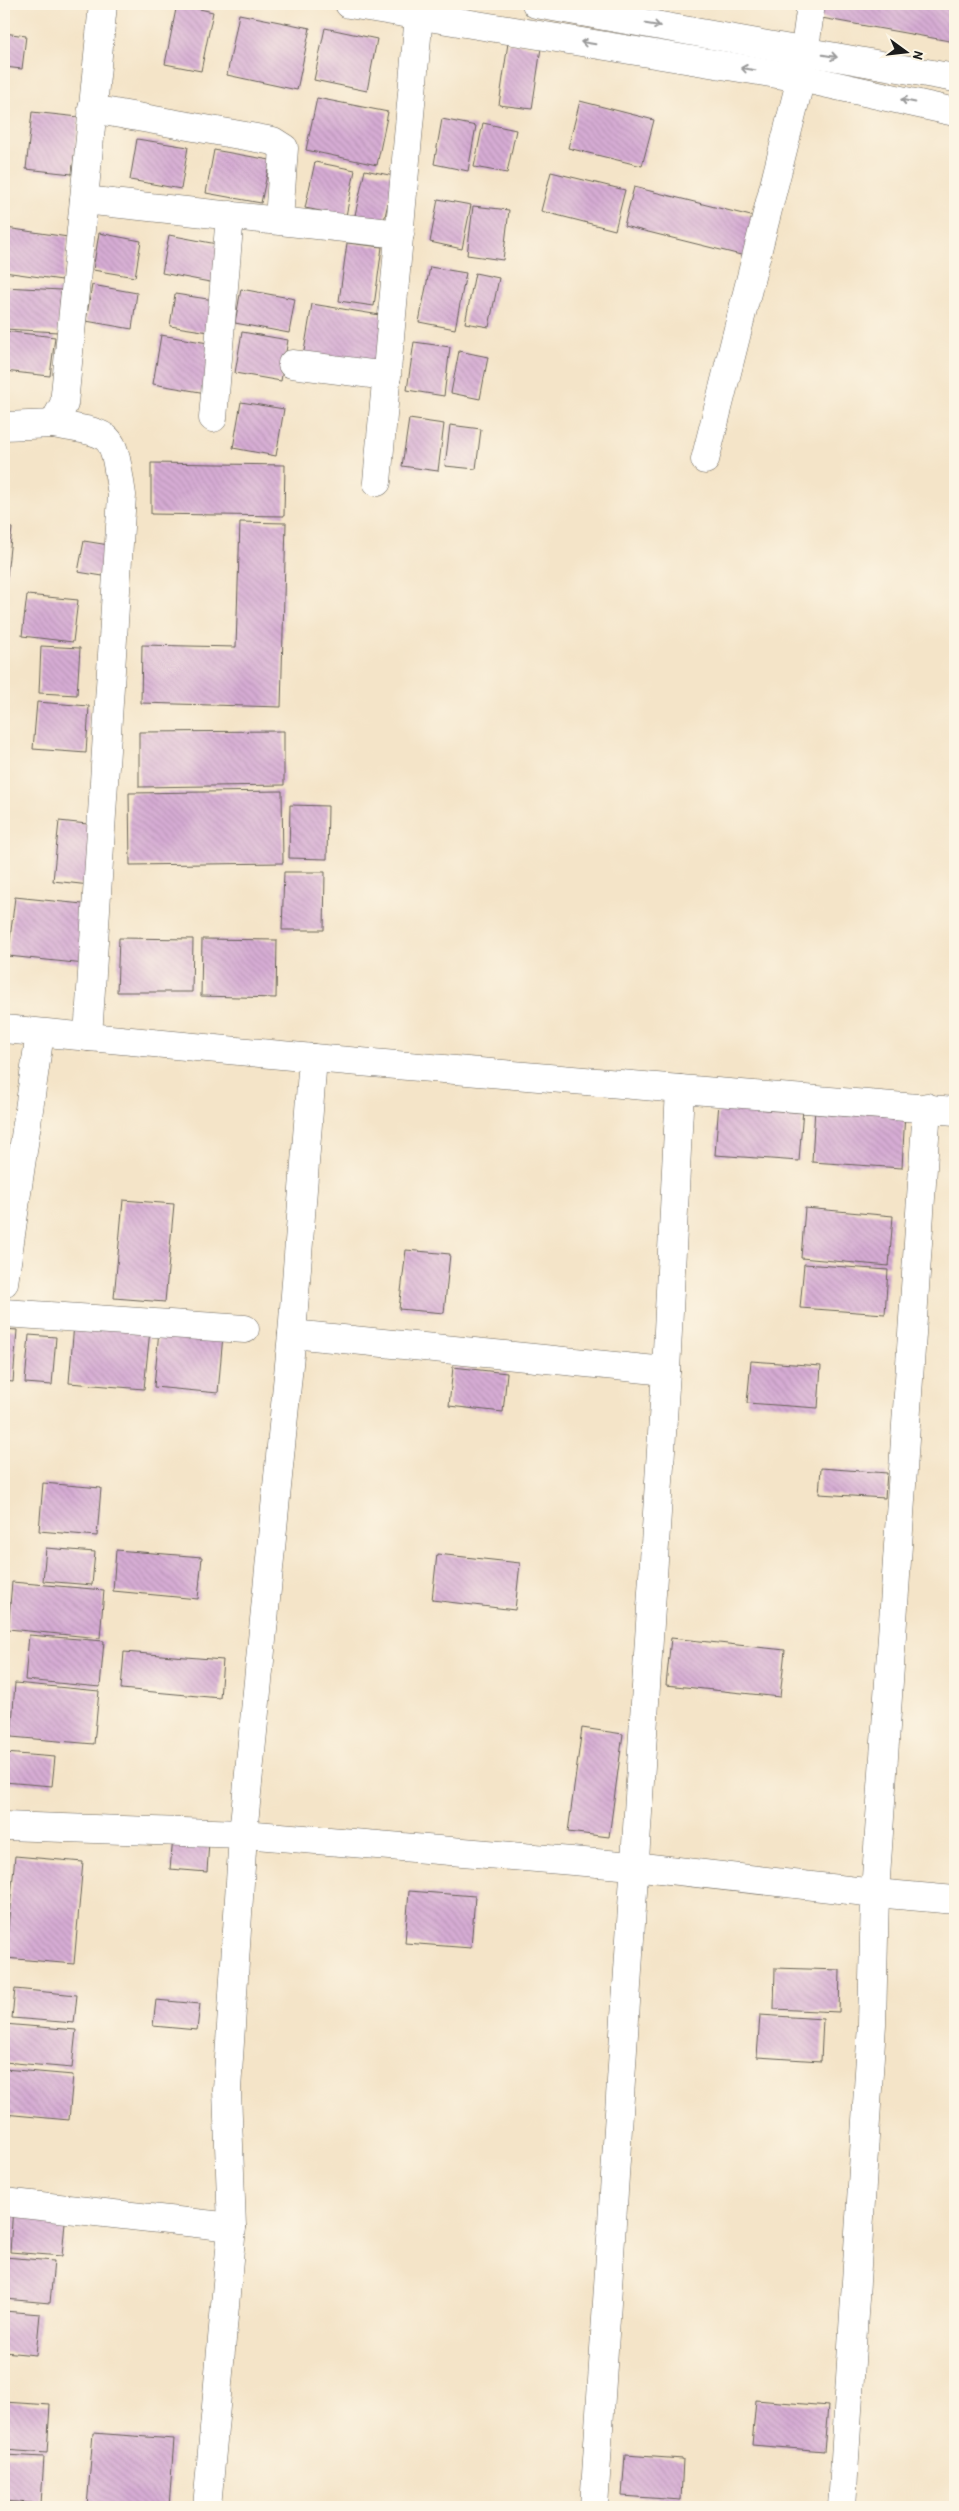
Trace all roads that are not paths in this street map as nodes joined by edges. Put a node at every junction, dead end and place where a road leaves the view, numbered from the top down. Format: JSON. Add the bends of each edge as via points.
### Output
{"nodes":[{"id":1,"x":103,"y":4,"type":"edge"},
{"id":2,"x":350,"y":4,"type":"edge"},
{"id":3,"x":536,"y":4,"type":"edge"},
{"id":4,"x":811,"y":4,"type":"edge"},
{"id":5,"x":419,"y":15,"type":"junction"},
{"id":6,"x":804,"y":51,"type":"junction"},
{"id":7,"x":801,"y":78,"type":"junction"},
{"id":8,"x":955,"y":78,"type":"edge"},
{"id":9,"x":92,"y":109,"type":"junction"},
{"id":10,"x":955,"y":112,"type":"edge"},
{"id":11,"x":84,"y":200,"type":"junction"},
{"id":12,"x":230,"y":215,"type":"junction"},
{"id":13,"x":279,"y":220,"type":"junction"},
{"id":14,"x":400,"y":234,"type":"junction"},
{"id":15,"x":292,"y":364,"type":"dead end"},
{"id":16,"x":387,"y":376,"type":"junction"},
{"id":17,"x":213,"y":418,"type":"dead end"},
{"id":18,"x":53,"y":424,"type":"junction"},
{"id":19,"x":4,"y":426,"type":"edge"},
{"id":20,"x":704,"y":460,"type":"dead end"},
{"id":21,"x":377,"y":482,"type":"dead end"},
{"id":22,"x":4,"y":1029,"type":"edge"},
{"id":23,"x":40,"y":1033,"type":"junction"},
{"id":24,"x":88,"y":1037,"type":"junction"},
{"id":25,"x":313,"y":1058,"type":"junction"},
{"id":26,"x":680,"y":1089,"type":"junction"},
{"id":27,"x":927,"y":1107,"type":"junction"},
{"id":28,"x":955,"y":1111,"type":"edge"},
{"id":29,"x":4,"y":1283,"type":"edge"},
{"id":30,"x":4,"y":1313,"type":"edge"},
{"id":31,"x":245,"y":1329,"type":"dead end"},
{"id":32,"x":292,"y":1334,"type":"junction"},
{"id":33,"x":666,"y":1371,"type":"junction"},
{"id":34,"x":4,"y":1826,"type":"edge"},
{"id":35,"x":243,"y":1834,"type":"junction"},
{"id":36,"x":633,"y":1866,"type":"junction"},
{"id":37,"x":875,"y":1893,"type":"junction"},
{"id":38,"x":955,"y":1900,"type":"edge"},
{"id":39,"x":4,"y":2202,"type":"edge"},
{"id":40,"x":232,"y":2227,"type":"junction"},
{"id":41,"x":207,"y":2507,"type":"edge"},
{"id":42,"x":594,"y":2507,"type":"edge"},
{"id":43,"x":842,"y":2507,"type":"edge"}],
"edges":[{"from":1,"to":9,"type":"street"},
{"from":2,"to":5,"type":"street"},
{"from":3,"to":6,"type":"street","one_way":true},
{"from":4,"to":6,"type":"street"},
{"from":7,"to":5,"type":"street","one_way":true},
{"from":5,"to":14,"type":"street"},
{"from":6,"to":7,"type":"street"},
{"from":6,"to":8,"type":"street","one_way":true},
{"from":10,"to":7,"type":"street","one_way":true},
{"from":7,"to":20,"type":"street"},
{"from":9,"to":11,"type":"street"},
{"from":9,"to":13,"type":"street","via":[[273,141],[284,148]]},
{"from":11,"to":12,"type":"street"},
{"from":11,"to":18,"type":"street","via":[[64,404]]},
{"from":12,"to":13,"type":"street"},
{"from":12,"to":17,"type":"street"},
{"from":13,"to":14,"type":"street"},
{"from":14,"to":16,"type":"street"},
{"from":15,"to":16,"type":"street"},
{"from":16,"to":21,"type":"street"},
{"from":18,"to":19,"type":"street"},
{"from":18,"to":24,"type":"street","via":[[101,432],[114,446],[122,494]]},
{"from":22,"to":23,"type":"street"},
{"from":23,"to":24,"type":"street"},
{"from":23,"to":29,"type":"street"},
{"from":24,"to":25,"type":"street"},
{"from":25,"to":26,"type":"street"},
{"from":25,"to":32,"type":"street"},
{"from":26,"to":27,"type":"street"},
{"from":26,"to":33,"type":"street"},
{"from":27,"to":28,"type":"street"},
{"from":27,"to":37,"type":"street"},
{"from":30,"to":31,"type":"street"},
{"from":32,"to":33,"type":"street"},
{"from":32,"to":35,"type":"street"},
{"from":33,"to":36,"type":"street"},
{"from":34,"to":35,"type":"street"},
{"from":35,"to":36,"type":"street"},
{"from":35,"to":40,"type":"street","via":[[227,2090]]},
{"from":36,"to":37,"type":"street"},
{"from":36,"to":42,"type":"street"},
{"from":37,"to":38,"type":"street"},
{"from":37,"to":43,"type":"street","via":[[871,2034]]},
{"from":39,"to":40,"type":"street"},
{"from":40,"to":41,"type":"street"}]}
